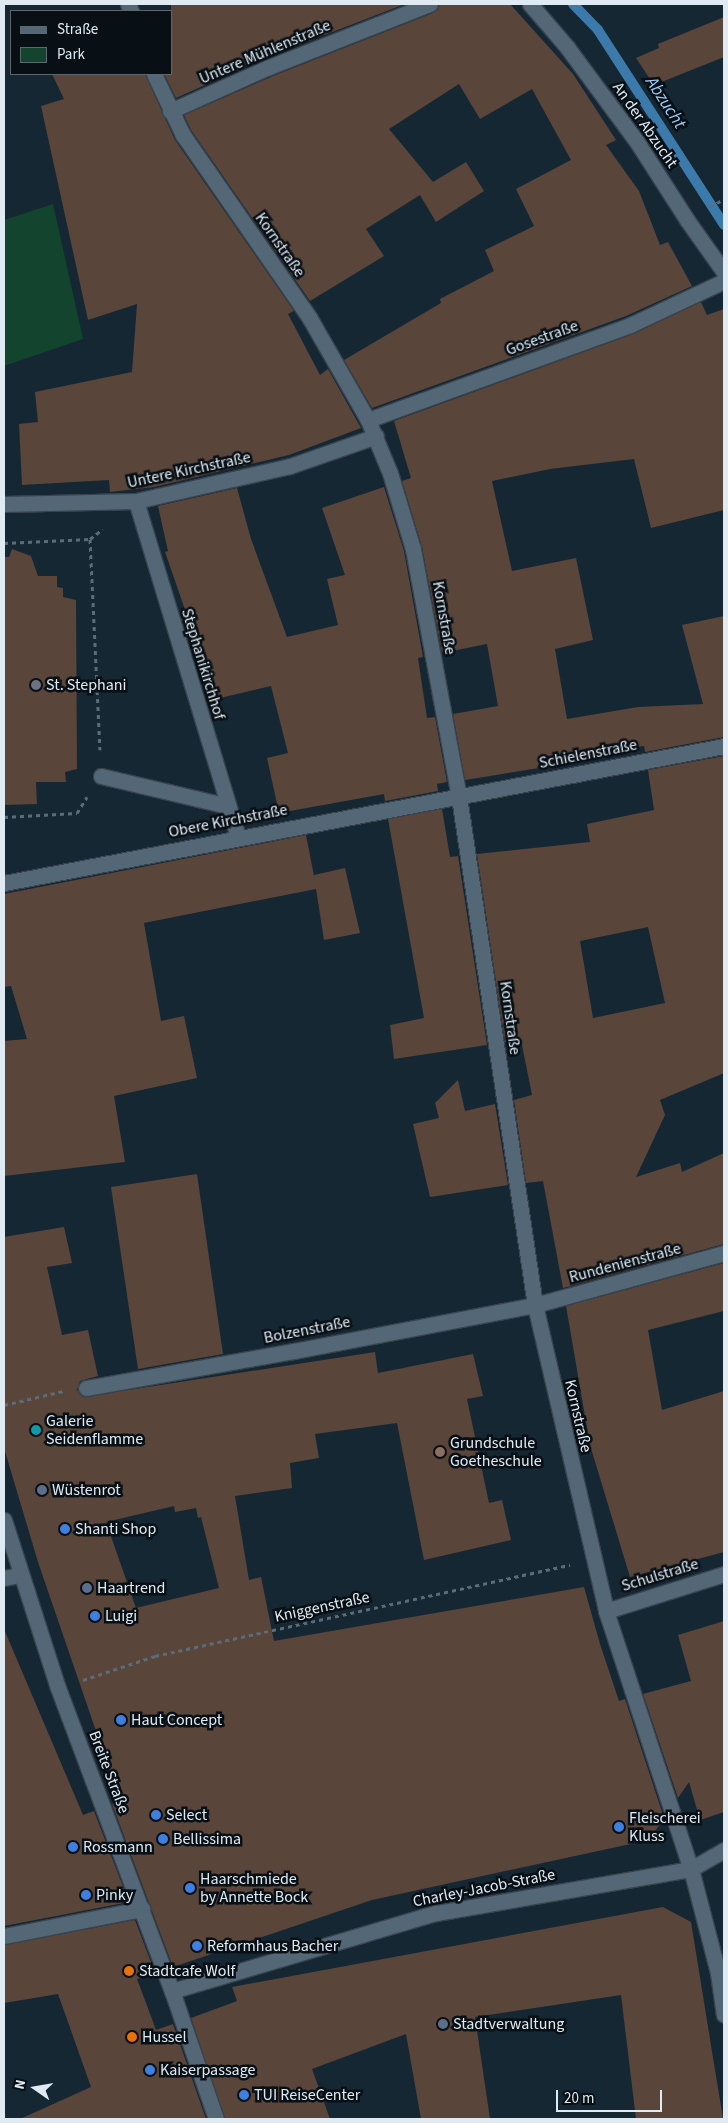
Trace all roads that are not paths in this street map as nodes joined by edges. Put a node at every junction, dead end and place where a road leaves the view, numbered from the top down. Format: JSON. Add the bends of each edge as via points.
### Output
{"nodes":[{"id":1,"x":430,"y":4,"type":"edge"},
{"id":2,"x":530,"y":4,"type":"edge"},
{"id":3,"x":154,"y":75,"type":"edge"},
{"id":4,"x":170,"y":111,"type":"junction"},
{"id":5,"x":724,"y":272,"type":"edge"},
{"id":6,"x":724,"y":281,"type":"edge"},
{"id":7,"x":368,"y":420,"type":"junction"},
{"id":8,"x":376,"y":436,"type":"junction"},
{"id":9,"x":136,"y":501,"type":"junction"},
{"id":10,"x":4,"y":504,"type":"edge"},
{"id":11,"x":724,"y":746,"type":"edge"},
{"id":12,"x":101,"y":776,"type":"road end"},
{"id":13,"x":459,"y":798,"type":"junction"},
{"id":14,"x":228,"y":806,"type":"junction"},
{"id":15,"x":238,"y":836,"type":"junction"},
{"id":16,"x":4,"y":883,"type":"edge"},
{"id":17,"x":724,"y":1253,"type":"edge"},
{"id":18,"x":534,"y":1305,"type":"junction"},
{"id":19,"x":86,"y":1388,"type":"dead end"},
{"id":20,"x":4,"y":1520,"type":"edge"},
{"id":21,"x":724,"y":1574,"type":"edge"},
{"id":22,"x":20,"y":1575,"type":"junction"},
{"id":23,"x":4,"y":1578,"type":"edge"},
{"id":24,"x":606,"y":1610,"type":"junction"},
{"id":25,"x":724,"y":1850,"type":"edge"},
{"id":26,"x":691,"y":1869,"type":"junction"},
{"id":27,"x":142,"y":1909,"type":"junction"},
{"id":28,"x":4,"y":1936,"type":"edge"},
{"id":29,"x":721,"y":1973,"type":"edge"},
{"id":30,"x":172,"y":1990,"type":"junction"},
{"id":31,"x":724,"y":2015,"type":"edge"},
{"id":32,"x":216,"y":2119,"type":"edge"}],
"edges":[{"from":1,"to":4,"type":"street","name":"Untere Mühlenstraße","via":[[269,67]]},
{"from":2,"to":5,"type":"street","name":"An der Abzucht","via":[[567,47],[637,142]]},
{"from":3,"to":4,"type":"street","name":"Kornstraße"},
{"from":4,"to":7,"type":"street","name":"Kornstraße","via":[[183,135],[309,317]]},
{"from":6,"to":7,"type":"street","name":"Gosestraße","via":[[630,325]]},
{"from":7,"to":8,"type":"street","name":"Kornstraße"},
{"from":8,"to":9,"type":"street","name":"Untere Kirchstraße","via":[[290,466]]},
{"from":8,"to":13,"type":"street","name":"Kornstraße","via":[[413,549]]},
{"from":9,"to":10,"type":"street","name":"Untere Kirchstraße"},
{"from":9,"to":14,"type":"street","name":"Stephanikirchhof"},
{"from":11,"to":13,"type":"street","name":"Schielenstraße"},
{"from":12,"to":14,"type":"street"},
{"from":13,"to":15,"type":"street","name":"Obere Kirchstraße"},
{"from":13,"to":18,"type":"street","name":"Kornstraße"},
{"from":14,"to":15,"type":"street","name":"Stephanikirchhof"},
{"from":15,"to":16,"type":"street","name":"Obere Kirchstraße"},
{"from":17,"to":18,"type":"street","name":"Rundenienstraße"},
{"from":18,"to":19,"type":"street","name":"Bolzenstraße"},
{"from":18,"to":24,"type":"street","name":"Kornstraße"},
{"from":20,"to":22,"type":"street","name":"Breite Straße"},
{"from":21,"to":24,"type":"street","name":"Schulstraße"},
{"from":22,"to":23,"type":"street"},
{"from":22,"to":27,"type":"street","name":"Breite Straße","via":[[58,1688]]},
{"from":24,"to":26,"type":"street","name":"Kornstraße"},
{"from":25,"to":26,"type":"street"},
{"from":26,"to":29,"type":"street","name":"Kornstraße"},
{"from":26,"to":30,"type":"street","name":"Charley-Jacob-Straße","via":[[436,1912]]},
{"from":27,"to":28,"type":"street"},
{"from":27,"to":30,"type":"street","name":"Breite Straße"},
{"from":29,"to":31,"type":"street","name":"Kornstraße"},
{"from":30,"to":32,"type":"street","name":"Breite Straße"}]}
